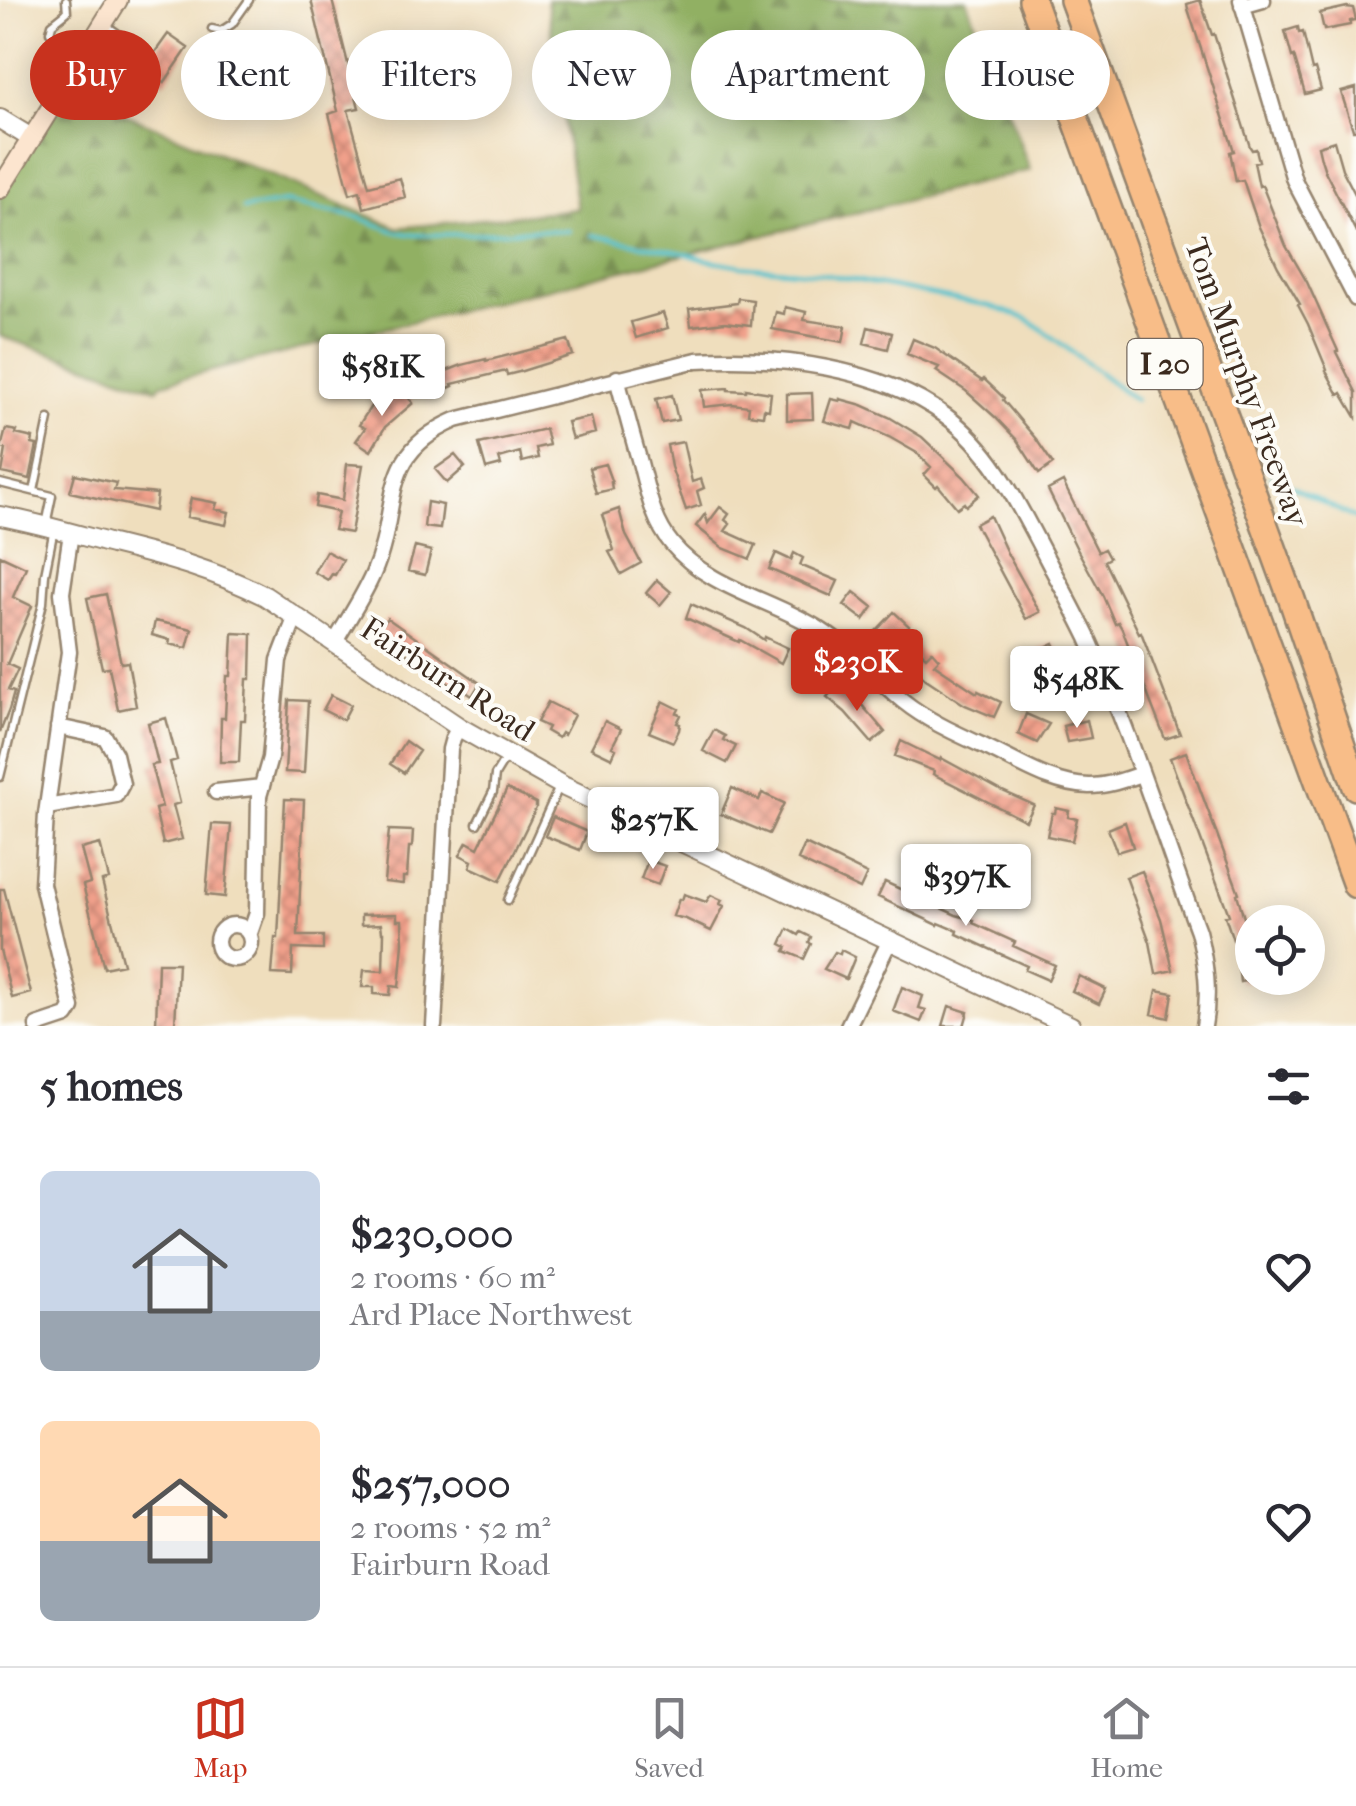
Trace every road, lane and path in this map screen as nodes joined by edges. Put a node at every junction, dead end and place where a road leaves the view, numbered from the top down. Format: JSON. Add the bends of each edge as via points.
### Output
{"nodes":[{"id":1,"x":66,"y":0,"type":"edge"},
{"id":2,"x":118,"y":0,"type":"edge"},
{"id":3,"x":248,"y":0,"type":"edge"},
{"id":4,"x":1032,"y":0,"type":"edge"},
{"id":5,"x":1074,"y":0,"type":"edge"},
{"id":6,"x":1263,"y":0,"type":"edge"},
{"id":7,"x":1241,"y":3,"type":"edge"},
{"id":8,"x":103,"y":23,"type":"junction"},
{"id":9,"x":212,"y":29,"type":"dead end"},
{"id":10,"x":50,"y":30,"type":"edge"},
{"id":11,"x":99,"y":30,"type":"edge"},
{"id":12,"x":113,"y":30,"type":"edge"},
{"id":13,"x":0,"y":119,"type":"edge"},
{"id":14,"x":42,"y":120,"type":"edge"},
{"id":15,"x":31,"y":138,"type":"junction"},
{"id":16,"x":2,"y":183,"type":"edge"},
{"id":17,"x":1356,"y":299,"type":"edge"},
{"id":18,"x":616,"y":378,"type":"junction"},
{"id":19,"x":50,"y":418,"type":"dead end"},
{"id":20,"x":0,"y":483,"type":"edge"},
{"id":21,"x":34,"y":491,"type":"junction"},
{"id":22,"x":0,"y":516,"type":"edge"},
{"id":23,"x":57,"y":529,"type":"junction"},
{"id":24,"x":1292,"y":600,"type":"junction"},
{"id":25,"x":296,"y":616,"type":"junction"},
{"id":26,"x":335,"y":642,"type":"junction"},
{"id":27,"x":58,"y":727,"type":"junction"},
{"id":28,"x":459,"y":727,"type":"junction"},
{"id":29,"x":1356,"y":754,"type":"edge"},
{"id":30,"x":507,"y":756,"type":"junction"},
{"id":31,"x":1141,"y":774,"type":"junction"},
{"id":32,"x":0,"y":776,"type":"edge"},
{"id":33,"x":560,"y":784,"type":"junction"},
{"id":34,"x":262,"y":787,"type":"junction"},
{"id":35,"x":1356,"y":787,"type":"edge"},
{"id":36,"x":216,"y":792,"type":"dead end"},
{"id":37,"x":47,"y":807,"type":"junction"},
{"id":38,"x":477,"y":824,"type":"dead end"},
{"id":39,"x":1356,"y":886,"type":"edge"},
{"id":40,"x":508,"y":900,"type":"dead end"},
{"id":41,"x":250,"y":934,"type":"dead end"},
{"id":42,"x":890,"y":940,"type":"junction"},
{"id":43,"x":37,"y":1026,"type":"edge"},
{"id":44,"x":434,"y":1026,"type":"edge"},
{"id":45,"x":848,"y":1026,"type":"edge"},
{"id":46,"x":1071,"y":1026,"type":"edge"},
{"id":47,"x":1204,"y":1026,"type":"edge"}],
"edges":[{"from":1,"to":10,"type":"lane","via":[[66,12]]},
{"from":2,"to":8,"type":"main road"},
{"from":3,"to":9,"type":"lane","via":[[232,24]]},
{"from":4,"to":39,"type":"highway","number":"I 20"},
{"from":5,"to":24,"type":"highway","name":"Tom Murphy Freeway","number":"I 20"},
{"from":6,"to":7,"type":"street"},
{"from":7,"to":17,"type":"street","via":[[1294,180]]},
{"from":8,"to":11,"type":"main road"},
{"from":8,"to":12,"type":"lane"},
{"from":13,"to":15,"type":"street"},
{"from":14,"to":15,"type":"main road"},
{"from":15,"to":16,"type":"main road"},
{"from":18,"to":26,"type":"street","via":[[456,420],[420,440],[395,478],[373,574]]},
{"from":18,"to":31,"type":"street","via":[[654,513],[694,566],[824,632],[932,721],[1046,776],[1091,786]]},
{"from":18,"to":31,"type":"street","via":[[698,360],[766,360],[875,379],[947,417],[986,454],[1013,494],[1087,636]]},
{"from":19,"to":21,"type":"lane"},
{"from":20,"to":21,"type":"lane"},
{"from":21,"to":23,"type":"lane","via":[[52,496]]},
{"from":22,"to":23,"type":"street","name":"Fairburn Road"},
{"from":23,"to":25,"type":"street","name":"Fairburn Road","via":[[197,566]]},
{"from":23,"to":27,"type":"street","via":[[68,652]]},
{"from":23,"to":32,"type":"lane"},
{"from":24,"to":29,"type":"highway"},
{"from":24,"to":35,"type":"highway","name":"Tom Murphy Freeway","number":"I 20"},
{"from":25,"to":26,"type":"street","name":"Fairburn Road"},
{"from":25,"to":34,"type":"street","via":[[280,660]]},
{"from":26,"to":28,"type":"street","name":"Fairburn Road"},
{"from":27,"to":37,"type":"street"},
{"from":27,"to":37,"type":"street","via":[[105,737],[122,784],[116,794]]},
{"from":28,"to":30,"type":"street","name":"Fairburn Road"},
{"from":28,"to":44,"type":"street","via":[[450,749]]},
{"from":30,"to":33,"type":"street","name":"Fairburn Road"},
{"from":30,"to":38,"type":"lane"},
{"from":31,"to":47,"type":"street","via":[[1202,946]]},
{"from":33,"to":40,"type":"lane"},
{"from":33,"to":42,"type":"street","name":"Fairburn Road"},
{"from":34,"to":36,"type":"street"},
{"from":34,"to":41,"type":"street","via":[[257,914]]},
{"from":37,"to":43,"type":"street","via":[[42,884],[72,1008],[68,1016]]},
{"from":42,"to":45,"type":"street"},
{"from":42,"to":46,"type":"street","name":"Fairburn Road"}]}
